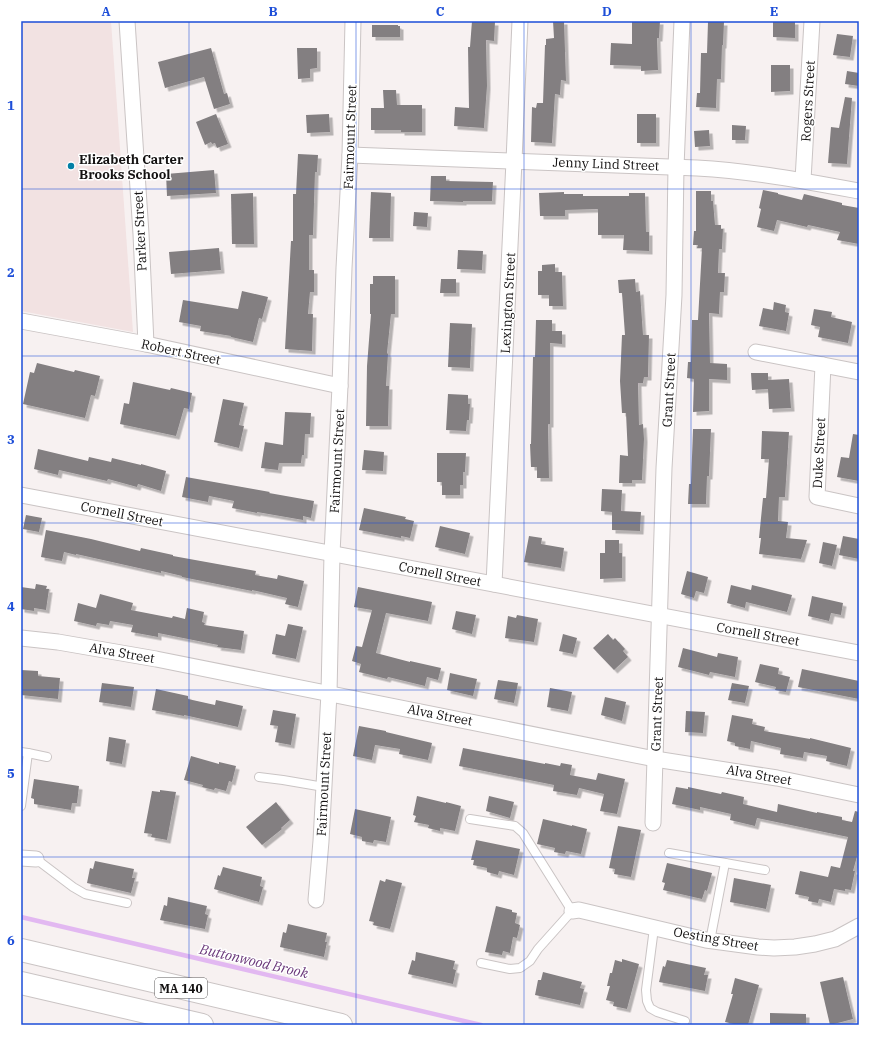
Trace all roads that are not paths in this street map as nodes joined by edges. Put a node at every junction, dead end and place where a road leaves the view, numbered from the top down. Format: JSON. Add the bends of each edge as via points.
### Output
{"nodes":[{"id":1,"x":127,"y":21,"type":"edge"},
{"id":2,"x":353,"y":21,"type":"edge"},
{"id":3,"x":520,"y":21,"type":"edge"},
{"id":4,"x":682,"y":21,"type":"edge"},
{"id":5,"x":812,"y":21,"type":"edge"},
{"id":6,"x":350,"y":155,"type":"junction"},
{"id":7,"x":514,"y":161,"type":"junction"},
{"id":8,"x":676,"y":167,"type":"junction"},
{"id":9,"x":803,"y":180,"type":"junction"},
{"id":10,"x":859,"y":191,"type":"edge"},
{"id":11,"x":21,"y":321,"type":"edge"},
{"id":12,"x":146,"y":344,"type":"junction"},
{"id":13,"x":756,"y":352,"type":"dead end"},
{"id":14,"x":823,"y":365,"type":"junction"},
{"id":15,"x":859,"y":372,"type":"edge"},
{"id":16,"x":340,"y":386,"type":"junction"},
{"id":17,"x":21,"y":495,"type":"edge"},
{"id":18,"x":859,"y":506,"type":"edge"},
{"id":19,"x":332,"y":554,"type":"junction"},
{"id":20,"x":494,"y":584,"type":"junction"},
{"id":21,"x":659,"y":616,"type":"junction"},
{"id":22,"x":21,"y":638,"type":"edge"},
{"id":23,"x":859,"y":653,"type":"edge"},
{"id":24,"x":329,"y":693,"type":"junction"},
{"id":25,"x":25,"y":753,"type":"edge"},
{"id":26,"x":47,"y":758,"type":"dead end"},
{"id":27,"x":655,"y":759,"type":"junction"},
{"id":28,"x":259,"y":777,"type":"dead end"},
{"id":29,"x":324,"y":787,"type":"junction"},
{"id":30,"x":859,"y":795,"type":"edge"},
{"id":31,"x":21,"y":806,"type":"edge"},
{"id":32,"x":470,"y":819,"type":"dead end"},
{"id":33,"x":653,"y":822,"type":"dead end"},
{"id":34,"x":669,"y":853,"type":"dead end"},
{"id":35,"x":21,"y":858,"type":"edge"},
{"id":36,"x":36,"y":859,"type":"joint"},
{"id":37,"x":725,"y":863,"type":"junction"},
{"id":38,"x":765,"y":870,"type":"dead end"},
{"id":39,"x":316,"y":900,"type":"dead end"},
{"id":40,"x":127,"y":903,"type":"dead end"},
{"id":41,"x":572,"y":911,"type":"junction"},
{"id":42,"x":859,"y":926,"type":"edge"},
{"id":43,"x":654,"y":928,"type":"junction"},
{"id":44,"x":710,"y":941,"type":"junction"},
{"id":45,"x":21,"y":950,"type":"edge"},
{"id":46,"x":481,"y":963,"type":"dead end"},
{"id":47,"x":21,"y":983,"type":"edge"},
{"id":48,"x":684,"y":1021,"type":"dead end"},
{"id":49,"x":202,"y":1025,"type":"edge"},
{"id":50,"x":341,"y":1025,"type":"edge"}],
"edges":[{"from":1,"to":12,"type":"street","name":"Parker Street"},
{"from":2,"to":6,"type":"street","name":"Fairmount Street"},
{"from":3,"to":7,"type":"street","name":"Lexington Street"},
{"from":4,"to":8,"type":"street","name":"Grant Street"},
{"from":5,"to":9,"type":"street","name":"Rogers Street"},
{"from":6,"to":7,"type":"street","name":"Jenny Lind Street"},
{"from":6,"to":16,"type":"street","name":"Fairmount Street"},
{"from":7,"to":8,"type":"street","name":"Jenny Lind Street"},
{"from":7,"to":20,"type":"street","name":"Lexington Street"},
{"from":8,"to":9,"type":"street","name":"Jenny Lind Street","via":[[727,170]]},
{"from":8,"to":21,"type":"street","name":"Grant Street","via":[[674,295]]},
{"from":9,"to":10,"type":"street","name":"Jenny Lind Street"},
{"from":11,"to":12,"type":"street","name":"Robert Street"},
{"from":12,"to":16,"type":"street","name":"Robert Street"},
{"from":13,"to":14,"type":"street"},
{"from":14,"to":15,"type":"street"},
{"from":14,"to":18,"type":"street","name":"Duke Street","via":[[817,497]]},
{"from":16,"to":19,"type":"street","name":"Fairmount Street"},
{"from":17,"to":19,"type":"street","name":"Cornell Street"},
{"from":19,"to":20,"type":"street","name":"Cornell Street"},
{"from":19,"to":24,"type":"street","name":"Fairmount Street"},
{"from":20,"to":21,"type":"street","name":"Cornell Street"},
{"from":21,"to":23,"type":"street","name":"Cornell Street"},
{"from":21,"to":27,"type":"street","name":"Grant Street"},
{"from":22,"to":24,"type":"street","name":"Alva Street","via":[[156,659]]},
{"from":24,"to":27,"type":"street","name":"Alva Street"},
{"from":24,"to":29,"type":"street","name":"Fairmount Street"},
{"from":25,"to":26,"type":"lane"},
{"from":25,"to":31,"type":"lane"},
{"from":27,"to":30,"type":"street","name":"Alva Street","via":[[777,778]]},
{"from":27,"to":33,"type":"street","name":"Grant Street"},
{"from":28,"to":29,"type":"lane"},
{"from":29,"to":39,"type":"street","name":"Fairmount Street"},
{"from":32,"to":41,"type":"lane","via":[[515,826],[523,833]]},
{"from":34,"to":37,"type":"lane"},
{"from":35,"to":36,"type":"street"},
{"from":36,"to":40,"type":"lane","via":[[85,894]]},
{"from":37,"to":38,"type":"lane"},
{"from":37,"to":44,"type":"lane"},
{"from":41,"to":43,"type":"street","name":"Oesting Street","via":[[579,910]]},
{"from":41,"to":46,"type":"lane","via":[[530,961],[520,968],[510,969]]},
{"from":42,"to":44,"type":"street","name":"Oesting Street","via":[[835,939],[795,947],[758,947]]},
{"from":43,"to":44,"type":"street","name":"Oesting Street"},
{"from":43,"to":48,"type":"lane","via":[[646,990],[647,1001],[650,1008],[657,1012]]},
{"from":45,"to":50,"type":"highway","number":"MA 140"},
{"from":47,"to":49,"type":"highway","number":"MA 140"}]}
